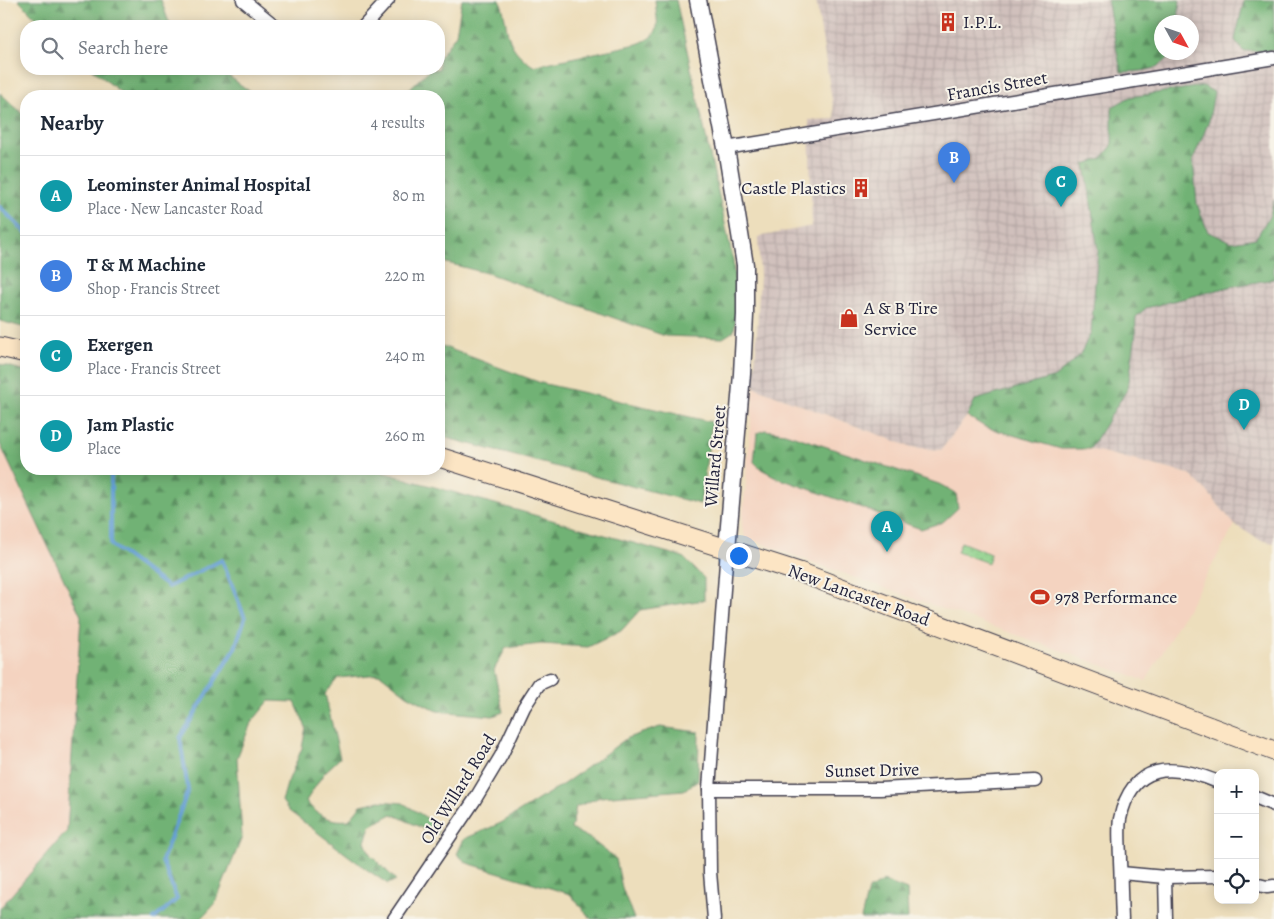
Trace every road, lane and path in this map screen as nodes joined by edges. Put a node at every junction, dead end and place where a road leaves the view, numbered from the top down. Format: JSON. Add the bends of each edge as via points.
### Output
{"nodes":[{"id":1,"x":243,"y":0,"type":"edge"},
{"id":2,"x":388,"y":0,"type":"edge"},
{"id":3,"x":698,"y":0,"type":"edge"},
{"id":4,"x":268,"y":20,"type":"edge"},
{"id":5,"x":370,"y":20,"type":"edge"},
{"id":6,"x":1274,"y":58,"type":"edge"},
{"id":7,"x":726,"y":148,"type":"junction"},
{"id":8,"x":0,"y":347,"type":"edge"},
{"id":9,"x":20,"y":352,"type":"edge"},
{"id":10,"x":445,"y":459,"type":"edge"},
{"id":11,"x":727,"y":549,"type":"junction"},
{"id":12,"x":550,"y":679,"type":"dead end"},
{"id":13,"x":1274,"y":751,"type":"edge"},
{"id":14,"x":1214,"y":781,"type":"edge"},
{"id":15,"x":1035,"y":782,"type":"dead end"},
{"id":16,"x":709,"y":789,"type":"junction"},
{"id":17,"x":1259,"y":799,"type":"edge"},
{"id":18,"x":1274,"y":805,"type":"edge"},
{"id":19,"x":1121,"y":873,"type":"junction"},
{"id":20,"x":1214,"y":876,"type":"edge"},
{"id":21,"x":1165,"y":877,"type":"junction"},
{"id":22,"x":1259,"y":885,"type":"edge"},
{"id":23,"x":1274,"y":886,"type":"edge"},
{"id":24,"x":394,"y":919,"type":"edge"},
{"id":25,"x":714,"y":919,"type":"edge"},
{"id":26,"x":1122,"y":919,"type":"edge"},
{"id":27,"x":1166,"y":919,"type":"edge"}],
"edges":[{"from":1,"to":4,"type":"street"},
{"from":2,"to":5,"type":"street"},
{"from":3,"to":7,"type":"street","name":"Willard Street"},
{"from":6,"to":7,"type":"street","name":"Francis Street"},
{"from":7,"to":11,"type":"street","name":"Willard Street","via":[[745,265],[742,374]]},
{"from":8,"to":9,"type":"main road"},
{"from":10,"to":11,"type":"main road","name":"New Lancaster Road"},
{"from":11,"to":13,"type":"main road","name":"New Lancaster Road","via":[[812,577]]},
{"from":11,"to":16,"type":"street","name":"Willard Street"},
{"from":12,"to":24,"type":"street","name":"Old Willard Road","via":[[539,684],[524,707],[502,756]]},
{"from":14,"to":19,"type":"street","via":[[1190,772],[1169,770],[1155,772],[1137,781],[1128,795],[1120,820]]},
{"from":15,"to":16,"type":"street","name":"Sunset Drive","via":[[880,789]]},
{"from":16,"to":25,"type":"street","name":"Willard Street"},
{"from":17,"to":18,"type":"street"},
{"from":19,"to":21,"type":"street"},
{"from":19,"to":26,"type":"street"},
{"from":20,"to":21,"type":"street"},
{"from":21,"to":27,"type":"street"},
{"from":22,"to":23,"type":"street"}]}
